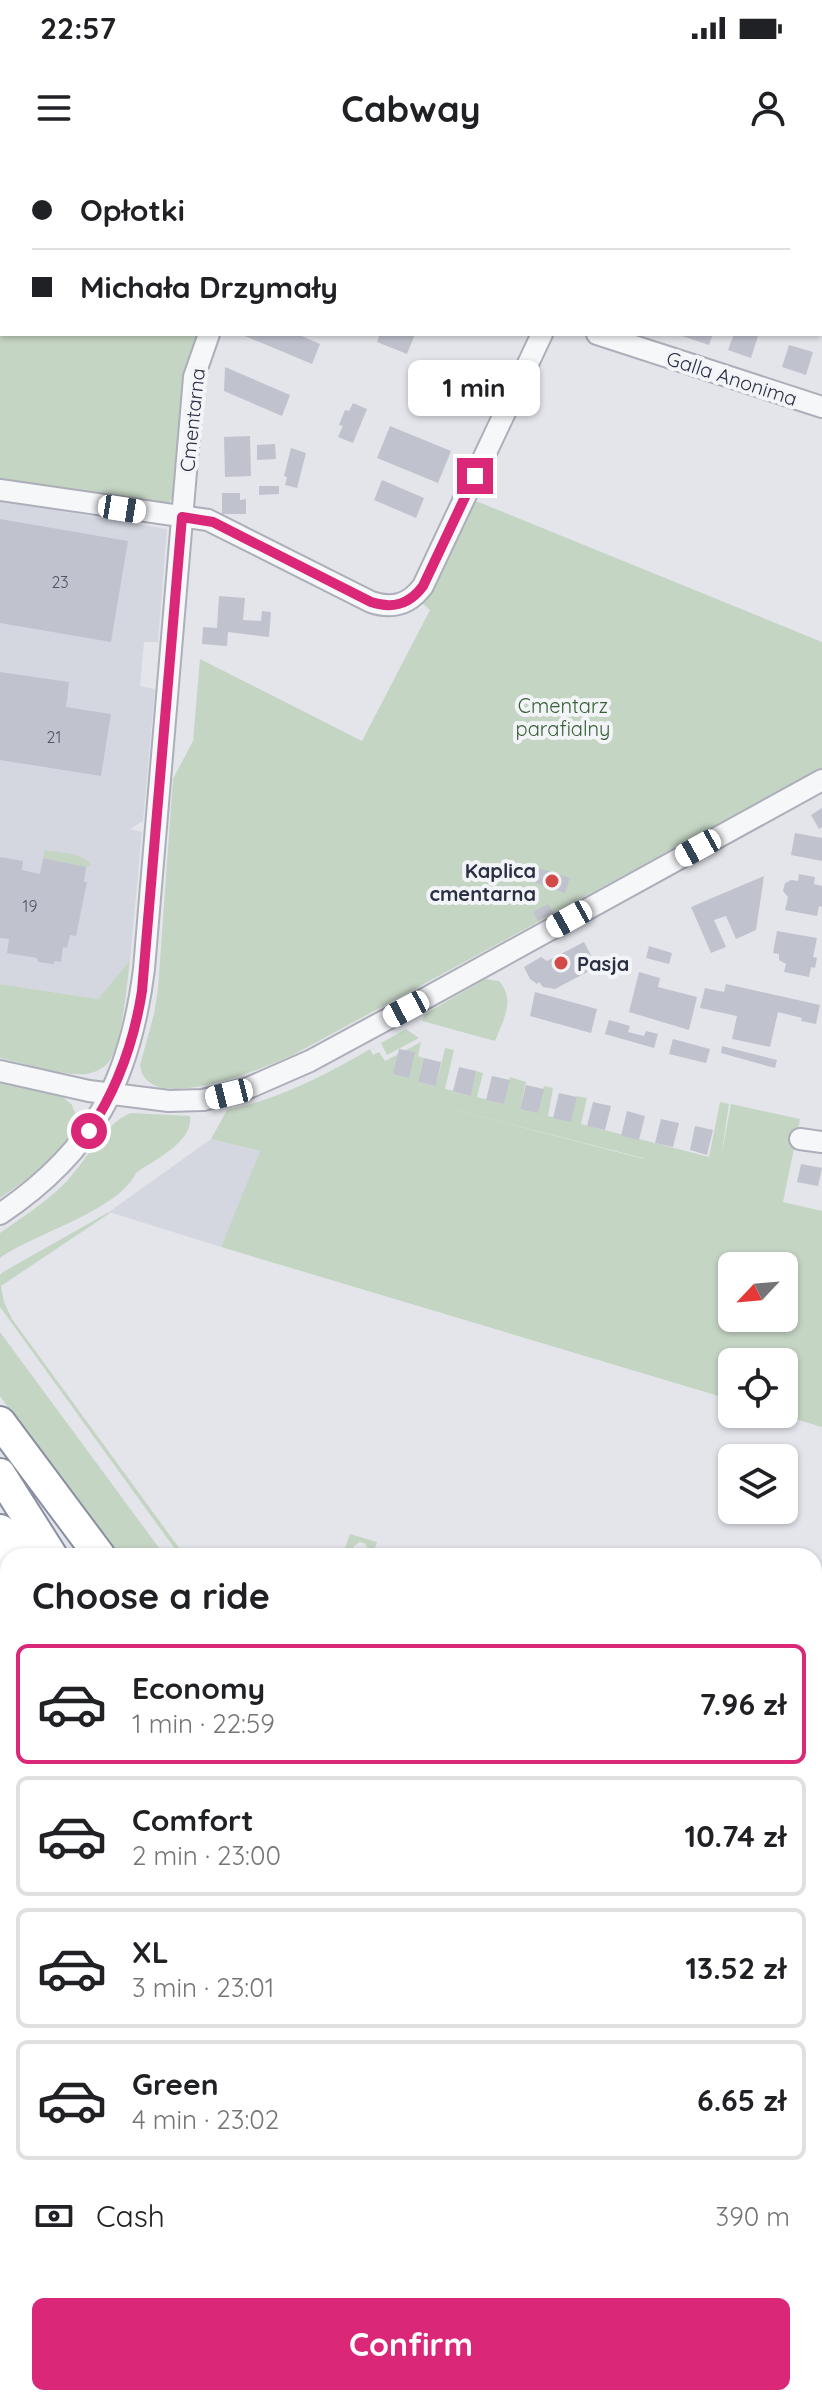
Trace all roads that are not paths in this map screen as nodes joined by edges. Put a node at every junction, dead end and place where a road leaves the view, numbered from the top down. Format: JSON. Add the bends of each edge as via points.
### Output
{"nodes":[{"id":1,"x":208,"y":336,"type":"edge"},
{"id":2,"x":541,"y":336,"type":"edge"},
{"id":3,"x":603,"y":336,"type":"edge"},
{"id":4,"x":822,"y":407,"type":"edge"},
{"id":5,"x":0,"y":490,"type":"edge"},
{"id":6,"x":188,"y":515,"type":"junction"},
{"id":7,"x":822,"y":780,"type":"edge"},
{"id":8,"x":0,"y":1071,"type":"edge"},
{"id":9,"x":112,"y":1092,"type":"junction"},
{"id":10,"x":800,"y":1139,"type":"dead end"},
{"id":11,"x":822,"y":1142,"type":"edge"},
{"id":12,"x":0,"y":1214,"type":"edge"},
{"id":13,"x":0,"y":1422,"type":"edge"},
{"id":14,"x":0,"y":1474,"type":"edge"},
{"id":15,"x":0,"y":1530,"type":"edge"},
{"id":16,"x":12,"y":1548,"type":"edge"},
{"id":17,"x":47,"y":1548,"type":"edge"},
{"id":18,"x":94,"y":1548,"type":"edge"}],
"edges":[{"from":1,"to":6,"type":"street","name":"Cmentarna","via":[[194,377]]},
{"from":2,"to":6,"type":"street","via":[[423,586],[410,599],[391,607],[371,602],[213,522]]},
{"from":3,"to":4,"type":"street","name":"Galla Anonima"},
{"from":5,"to":6,"type":"street"},
{"from":6,"to":9,"type":"street","name":"Cmentarna","via":[[144,969],[134,1032]]},
{"from":7,"to":9,"type":"street","via":[[310,1061],[246,1089],[203,1100]]},
{"from":8,"to":9,"type":"street"},
{"from":9,"to":12,"type":"street","name":"Cmentarna","via":[[59,1168]]},
{"from":10,"to":11,"type":"street"},
{"from":13,"to":18,"type":"highway"},
{"from":14,"to":17,"type":"highway"},
{"from":15,"to":16,"type":"highway"}]}
